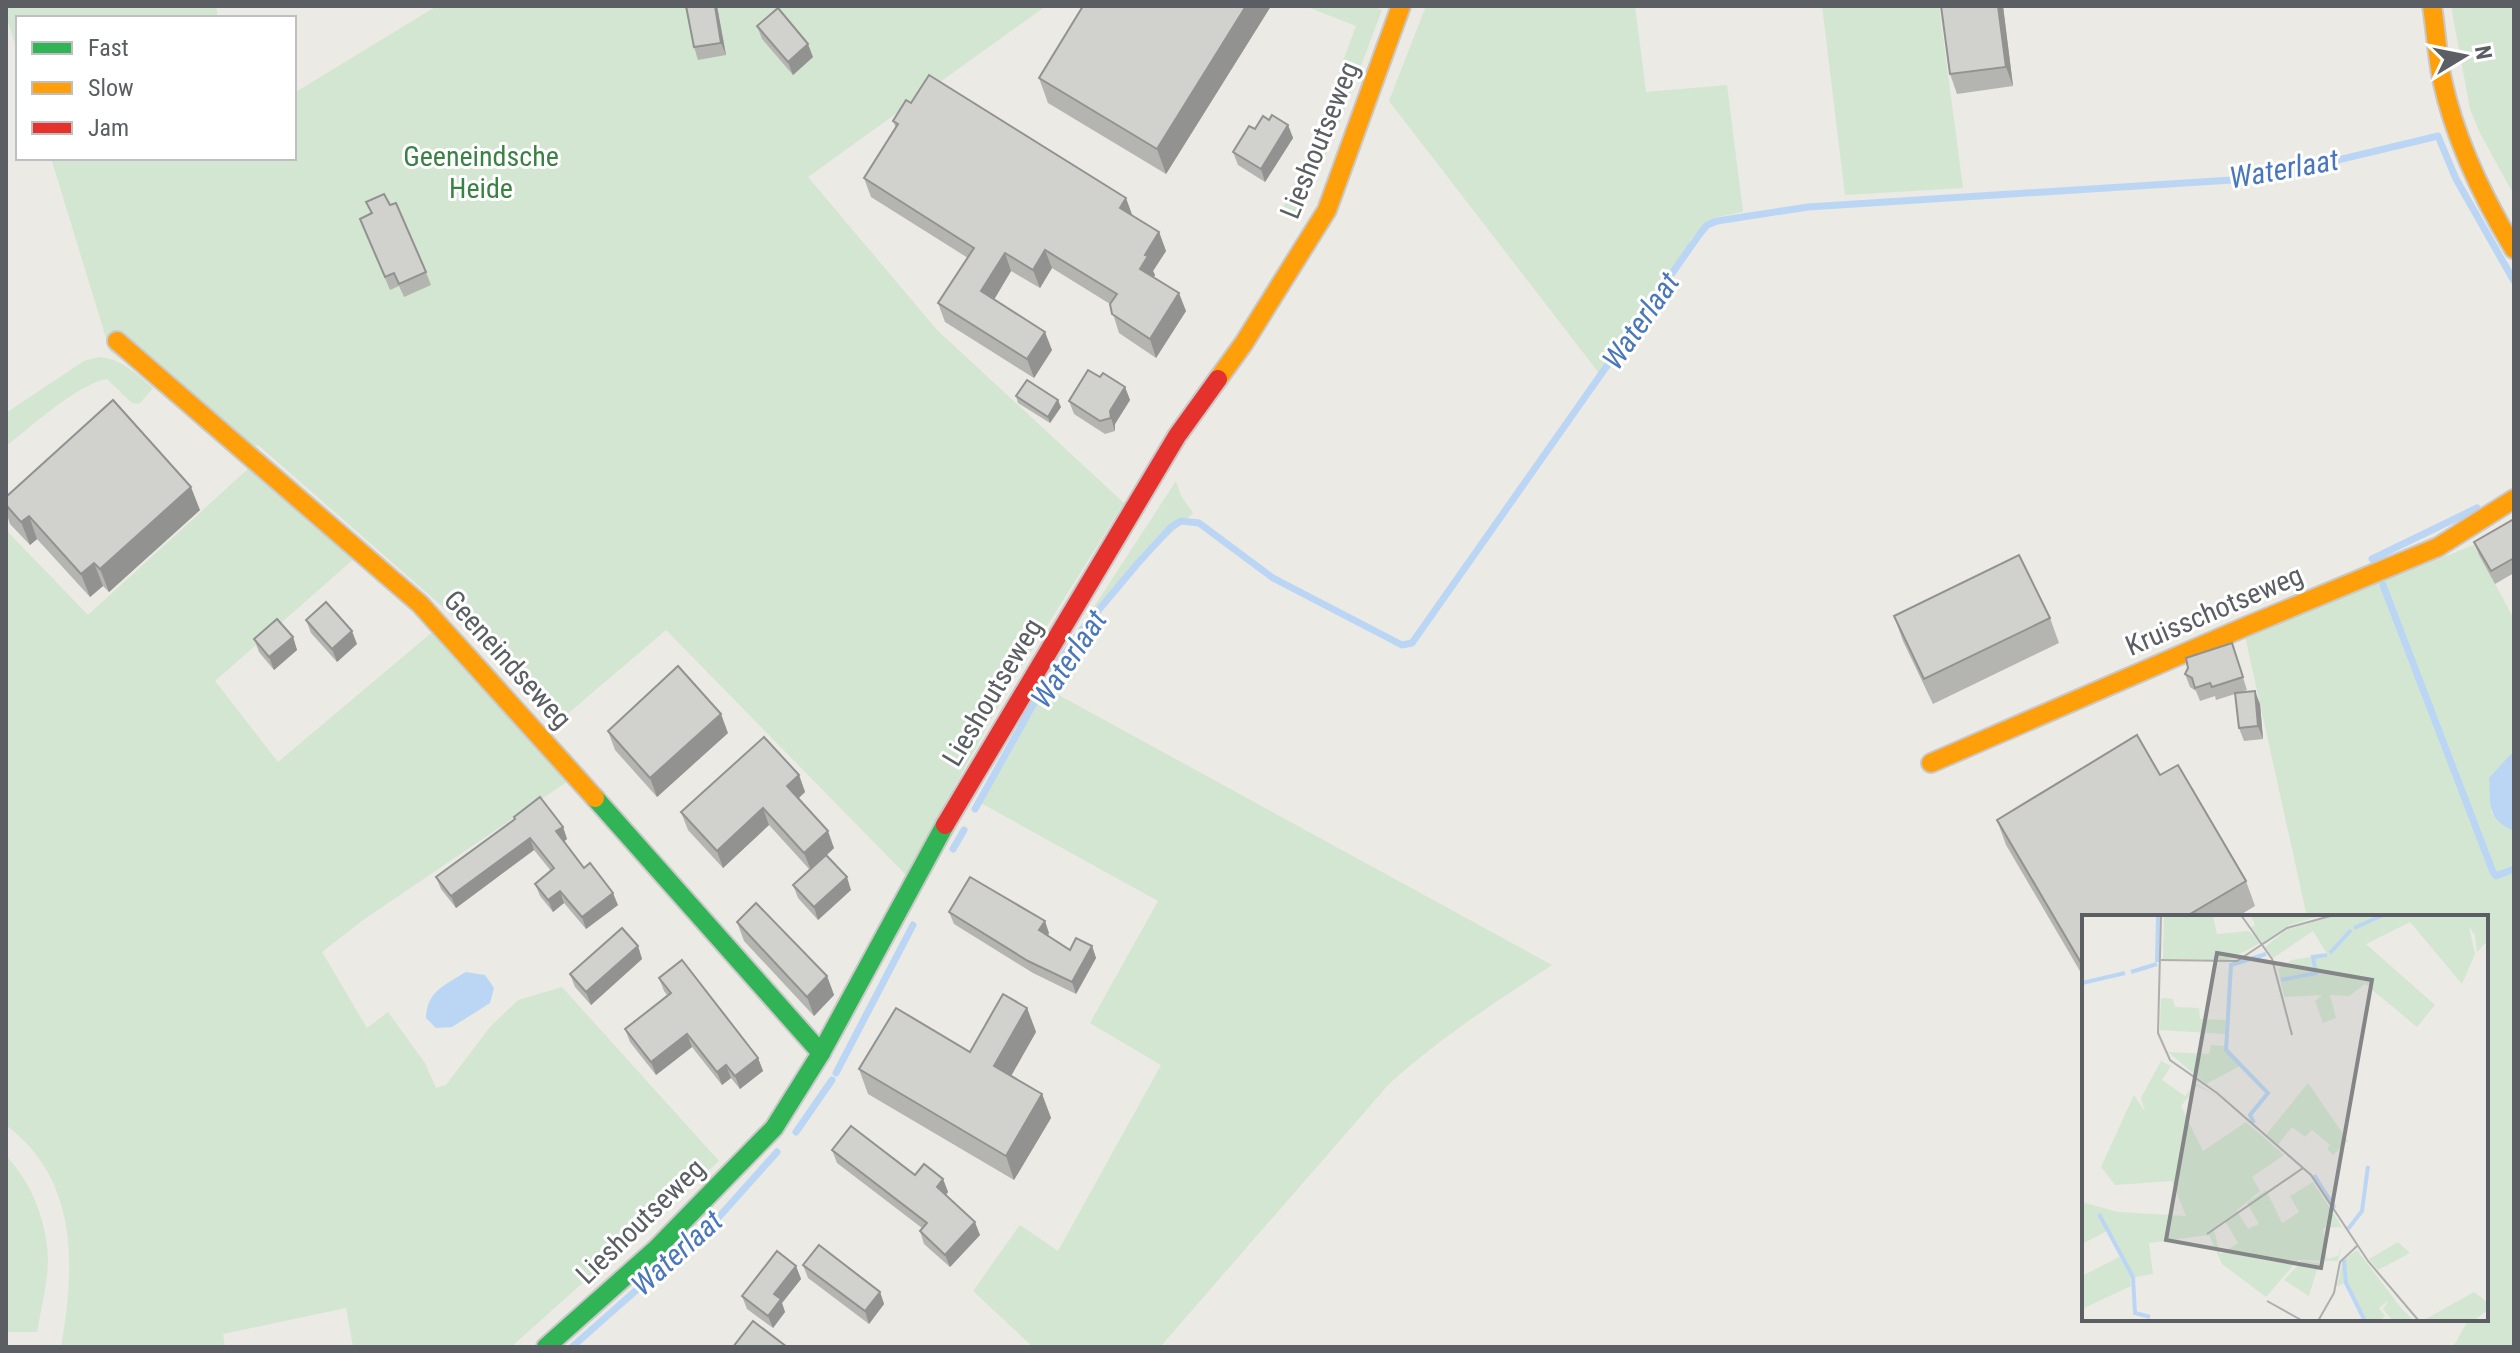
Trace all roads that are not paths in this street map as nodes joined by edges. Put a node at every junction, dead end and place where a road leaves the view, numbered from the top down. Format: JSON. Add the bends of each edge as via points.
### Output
{"nodes":[{"id":1,"x":1401,"y":6,"type":"edge"},
{"id":2,"x":2432,"y":6,"type":"edge"},
{"id":3,"x":2514,"y":249,"type":"edge"},
{"id":4,"x":117,"y":341,"type":"dead end"},
{"id":5,"x":2514,"y":499,"type":"edge"},
{"id":6,"x":1931,"y":763,"type":"dead end"},
{"id":7,"x":821,"y":1053,"type":"junction"},
{"id":8,"x":546,"y":1347,"type":"edge"}],
"edges":[{"from":1,"to":7,"type":"street","name":"Lieshoutseweg","via":[[1327,210],[1169,450],[956,805]]},
{"from":2,"to":3,"type":"street","via":[[2442,78],[2458,137],[2474,180]]},
{"from":4,"to":7,"type":"street","name":"Geeneindseweg","via":[[420,604]]},
{"from":5,"to":6,"type":"street","name":"Kruisschotseweg","via":[[2438,547]]},
{"from":7,"to":8,"type":"street","name":"Lieshoutseweg","via":[[774,1128],[656,1249]]}]}
